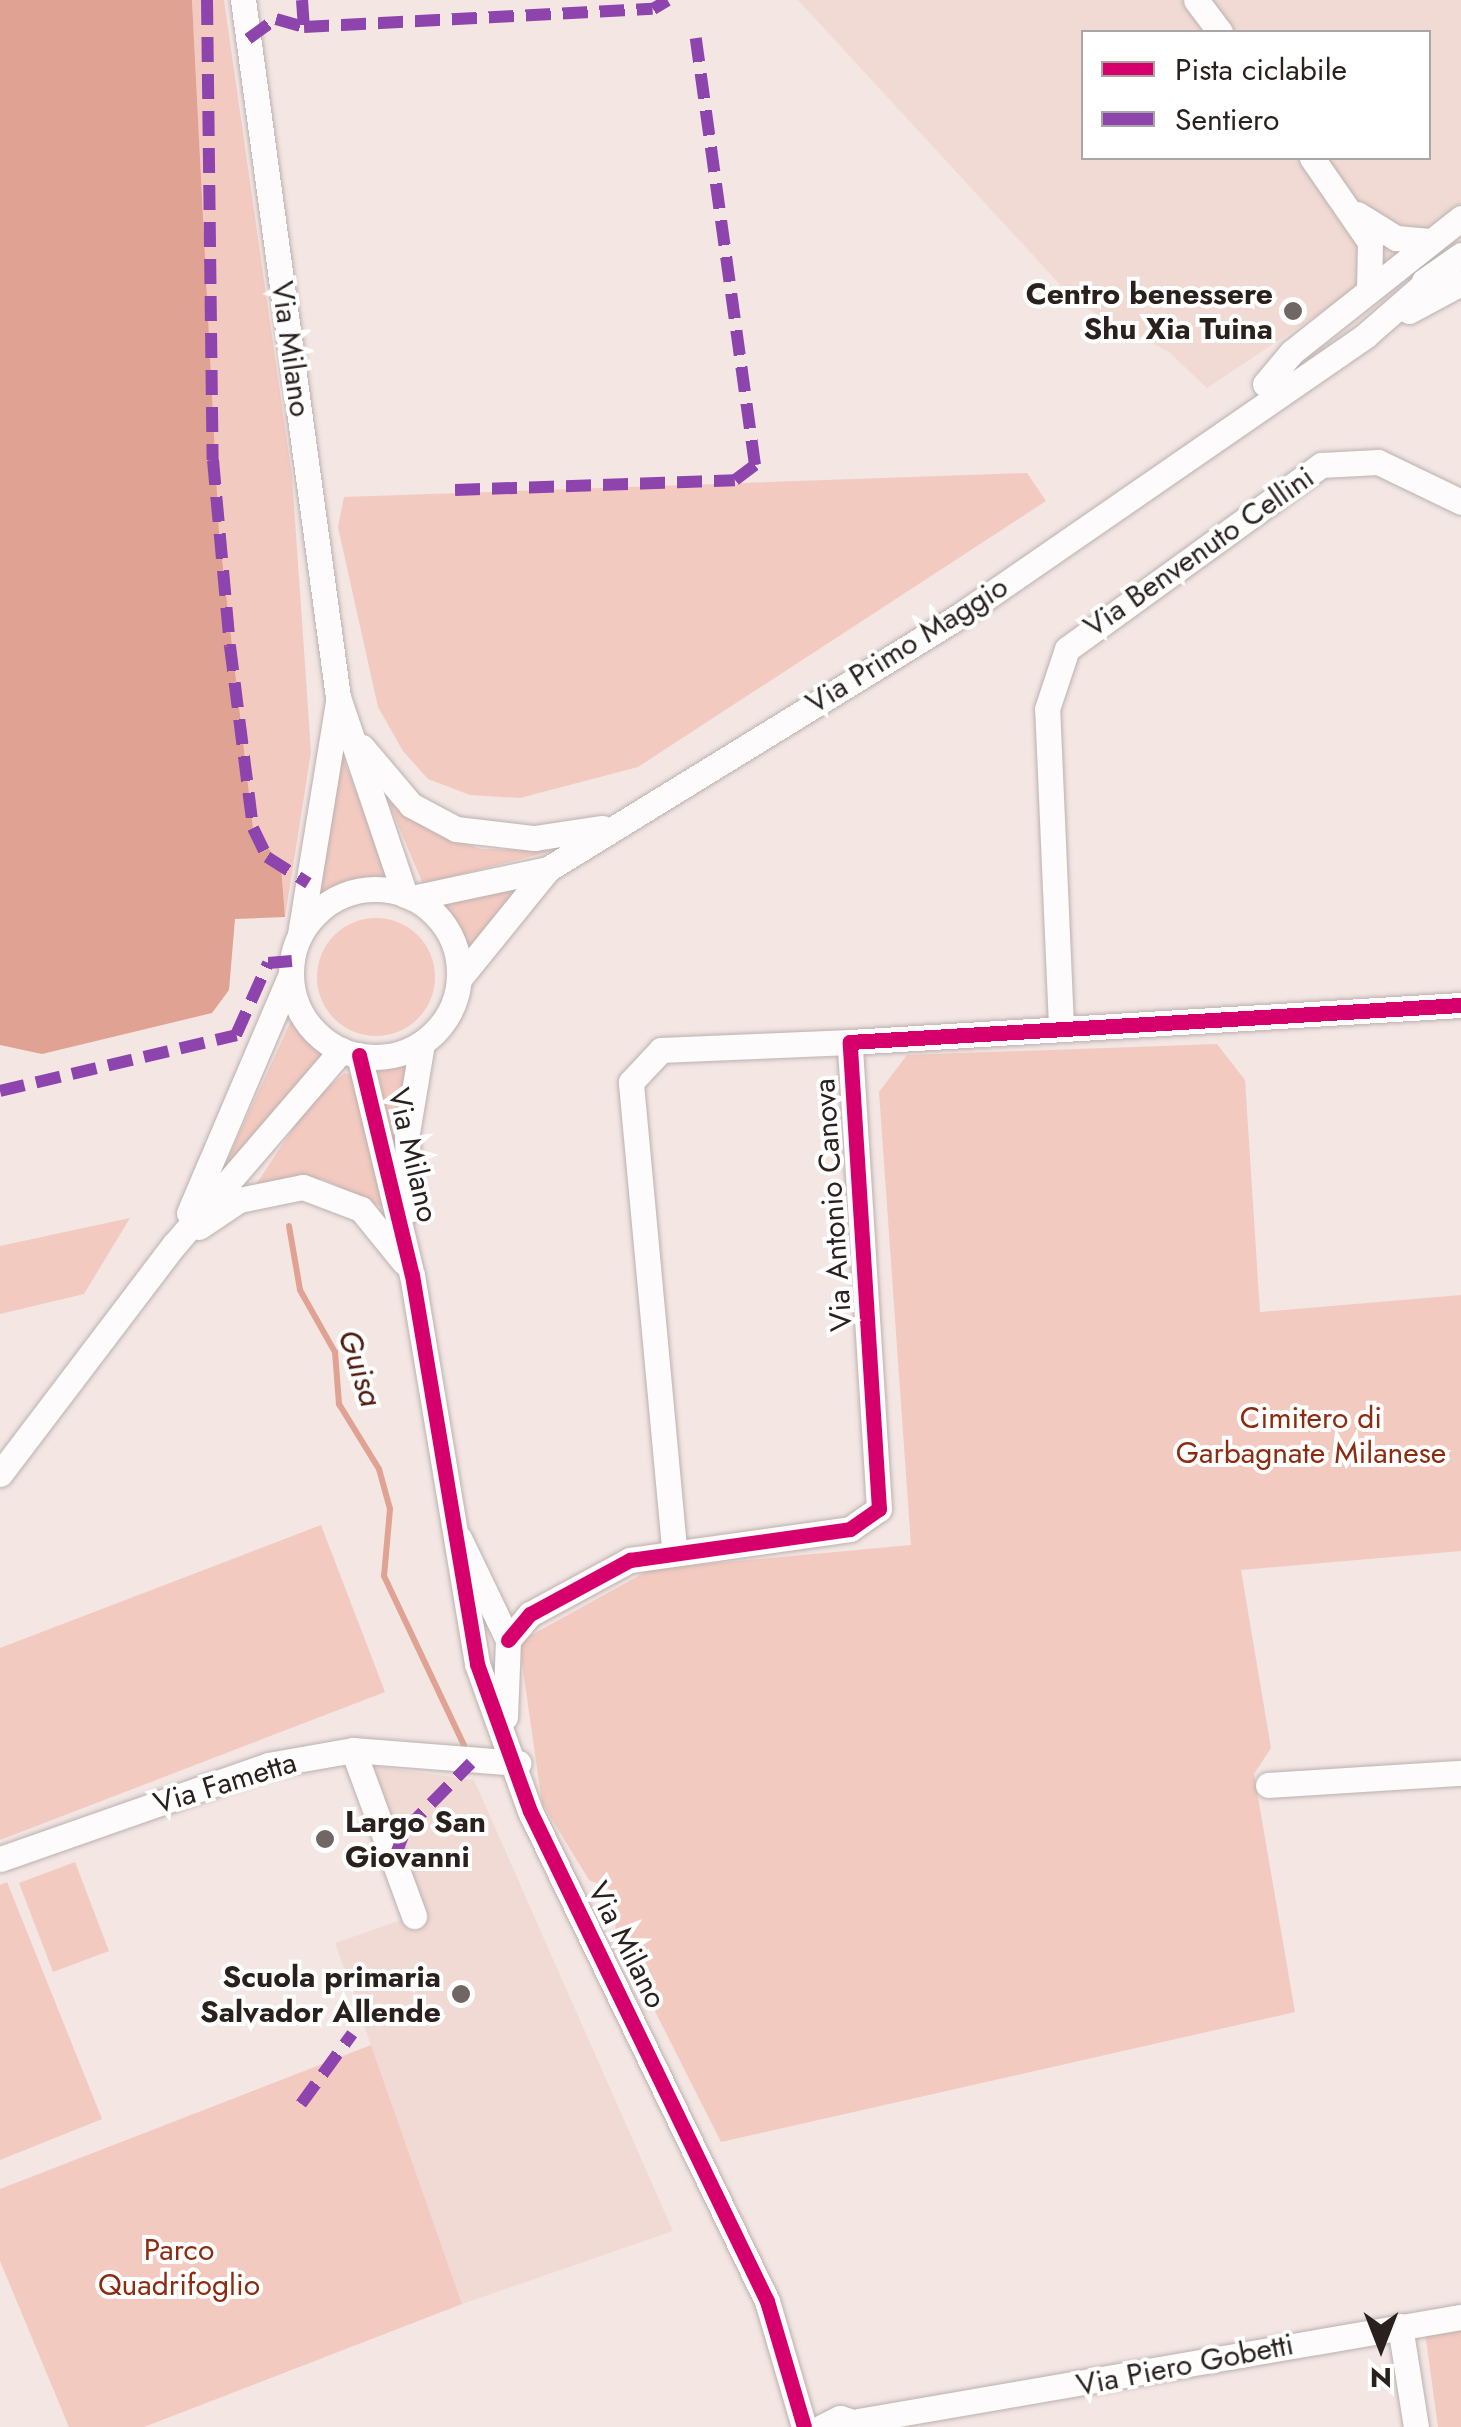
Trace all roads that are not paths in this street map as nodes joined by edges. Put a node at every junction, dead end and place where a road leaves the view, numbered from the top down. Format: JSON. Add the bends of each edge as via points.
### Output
{"nodes":[{"id":1,"x":243,"y":0,"type":"edge"},
{"id":2,"x":1196,"y":0,"type":"edge"},
{"id":3,"x":1218,"y":30,"type":"edge"},
{"id":4,"x":1313,"y":160,"type":"edge"},
{"id":5,"x":1350,"y":209,"type":"junction"},
{"id":6,"x":1461,"y":218,"type":"edge"},
{"id":7,"x":1430,"y":241,"type":"junction"},
{"id":8,"x":1461,"y":255,"type":"edge"},
{"id":9,"x":1449,"y":278,"type":"edge"},
{"id":10,"x":1369,"y":288,"type":"junction"},
{"id":11,"x":1266,"y":384,"type":"junction"},
{"id":12,"x":1189,"y":451,"type":"junction"},
{"id":13,"x":1461,"y":502,"type":"edge"},
{"id":14,"x":338,"y":697,"type":"junction"},
{"id":15,"x":615,"y":826,"type":"junction"},
{"id":16,"x":548,"y":869,"type":"junction"},
{"id":17,"x":408,"y":896,"type":"junction"},
{"id":18,"x":300,"y":937,"type":"junction"},
{"id":19,"x":292,"y":973,"type":"junction"},
{"id":20,"x":459,"y":979,"type":"junction"},
{"id":21,"x":1461,"y":1005,"type":"edge"},
{"id":22,"x":1060,"y":1026,"type":"junction"},
{"id":23,"x":850,"y":1042,"type":"junction"},
{"id":24,"x":422,"y":1043,"type":"junction"},
{"id":25,"x":350,"y":1052,"type":"junction"},
{"id":26,"x":174,"y":1245,"type":"junction"},
{"id":27,"x":412,"y":1275,"type":"junction"},
{"id":28,"x":0,"y":1474,"type":"edge"},
{"id":29,"x":446,"y":1506,"type":"junction"},
{"id":30,"x":674,"y":1547,"type":"junction"},
{"id":31,"x":492,"y":1606,"type":"junction"},
{"id":32,"x":530,"y":1614,"type":"junction"},
{"id":33,"x":465,"y":1620,"type":"junction"},
{"id":34,"x":508,"y":1640,"type":"junction"},
{"id":35,"x":353,"y":1750,"type":"junction"},
{"id":36,"x":515,"y":1754,"type":"junction"},
{"id":37,"x":1461,"y":1773,"type":"edge"},
{"id":38,"x":1268,"y":1785,"type":"dead end"},
{"id":39,"x":0,"y":1859,"type":"edge"},
{"id":40,"x":414,"y":1916,"type":"dead end"},
{"id":41,"x":1461,"y":2317,"type":"edge"},
{"id":42,"x":1400,"y":2326,"type":"junction"},
{"id":43,"x":796,"y":2396,"type":"junction"},
{"id":44,"x":969,"y":2408,"type":"junction"},
{"id":45,"x":863,"y":2424,"type":"edge"},
{"id":46,"x":804,"y":2427,"type":"edge"},
{"id":47,"x":822,"y":2427,"type":"edge"},
{"id":48,"x":941,"y":2427,"type":"edge"},
{"id":49,"x":1416,"y":2427,"type":"edge"}],
"edges":[{"from":1,"to":14,"type":"street","name":"Via Milano"},
{"from":2,"to":3,"type":"street"},
{"from":4,"to":5,"type":"street"},
{"from":5,"to":7,"type":"street","via":[[1396,238]]},
{"from":5,"to":10,"type":"street","via":[[1375,259]]},
{"from":6,"to":7,"type":"street","name":"Via Primo Maggio"},
{"from":7,"to":10,"type":"street","name":"Via Primo Maggio"},
{"from":8,"to":9,"type":"street","name":"Via Primo Maggio"},
{"from":9,"to":11,"type":"street","name":"Via Primo Maggio"},
{"from":9,"to":12,"type":"street","name":"Via Primo Maggio"},
{"from":10,"to":11,"type":"street","name":"Via Primo Maggio"},
{"from":11,"to":12,"type":"street","name":"Via Primo Maggio"},
{"from":12,"to":15,"type":"street","name":"Via Primo Maggio","via":[[965,612]]},
{"from":13,"to":22,"type":"street","name":"Via Benvenuto Cellini","via":[[1356,459],[1322,465],[1067,649],[1047,709]]},
{"from":14,"to":15,"type":"street","name":"Via Primo Maggio","via":[[381,775],[442,824],[534,838]]},
{"from":14,"to":17,"type":"street","name":"Via Milano"},
{"from":14,"to":18,"type":"street","name":"Via Milano"},
{"from":15,"to":16,"type":"street","name":"Via Primo Maggio"},
{"from":16,"to":17,"type":"street","name":"Via Primo Maggio"},
{"from":16,"to":20,"type":"street","name":"Via Primo Maggio"},
{"from":17,"to":18,"type":"street","via":[[344,896]]},
{"from":17,"to":20,"type":"street","via":[[448,931]]},
{"from":18,"to":19,"type":"street"},
{"from":19,"to":25,"type":"street","via":[[305,1019]]},
{"from":19,"to":26,"type":"street"},
{"from":20,"to":24,"type":"street","via":[[444,1022]]},
{"from":21,"to":22,"type":"street","name":"Via Antonio Canova"},
{"from":22,"to":23,"type":"street","name":"Via Antonio Canova"},
{"from":23,"to":30,"type":"street","name":"Via Antonio Canova","via":[[879,1509],[850,1528]]},
{"from":23,"to":30,"type":"street","name":"Via Antonio Canova","via":[[661,1050],[631,1082]]},
{"from":24,"to":25,"type":"street"},
{"from":24,"to":27,"type":"street","name":"Via Milano","via":[[407,1133]]},
{"from":25,"to":26,"type":"street"},
{"from":25,"to":27,"type":"street","name":"Via Milano"},
{"from":26,"to":27,"type":"street","via":[[239,1200],[303,1187],[360,1209]]},
{"from":26,"to":28,"type":"street"},
{"from":27,"to":29,"type":"street","name":"Via Milano"},
{"from":29,"to":31,"type":"street","name":"Via Milano"},
{"from":29,"to":33,"type":"street","name":"Via Milano"},
{"from":30,"to":32,"type":"street","name":"Via Antonio Canova","via":[[630,1560]]},
{"from":31,"to":32,"type":"street"},
{"from":31,"to":34,"type":"street","name":"Via Milano"},
{"from":32,"to":34,"type":"street","name":"Via Antonio Canova"},
{"from":33,"to":34,"type":"street","via":[[484,1637]]},
{"from":33,"to":36,"type":"street","name":"Via Milano"},
{"from":34,"to":36,"type":"street","name":"Via Milano"},
{"from":35,"to":36,"type":"street","name":"Via Fametta"},
{"from":35,"to":39,"type":"street","name":"Via Fametta","via":[[238,1772]]},
{"from":35,"to":40,"type":"street"},
{"from":36,"to":43,"type":"street","name":"Via Milano","via":[[530,1810],[732,2220]]},
{"from":37,"to":38,"type":"street"},
{"from":41,"to":42,"type":"street","name":"Via Piero Gobetti"},
{"from":42,"to":44,"type":"street","name":"Via Piero Gobetti"},
{"from":42,"to":49,"type":"street"},
{"from":43,"to":46,"type":"street","name":"Via Milano"},
{"from":43,"to":47,"type":"street","name":"Via Milano"},
{"from":44,"to":45,"type":"street","name":"Via Piero Gobetti"},
{"from":44,"to":48,"type":"street","name":"Via Piero Gobetti"},
{"from":45,"to":47,"type":"street","name":"Via Piero Gobetti"}]}
